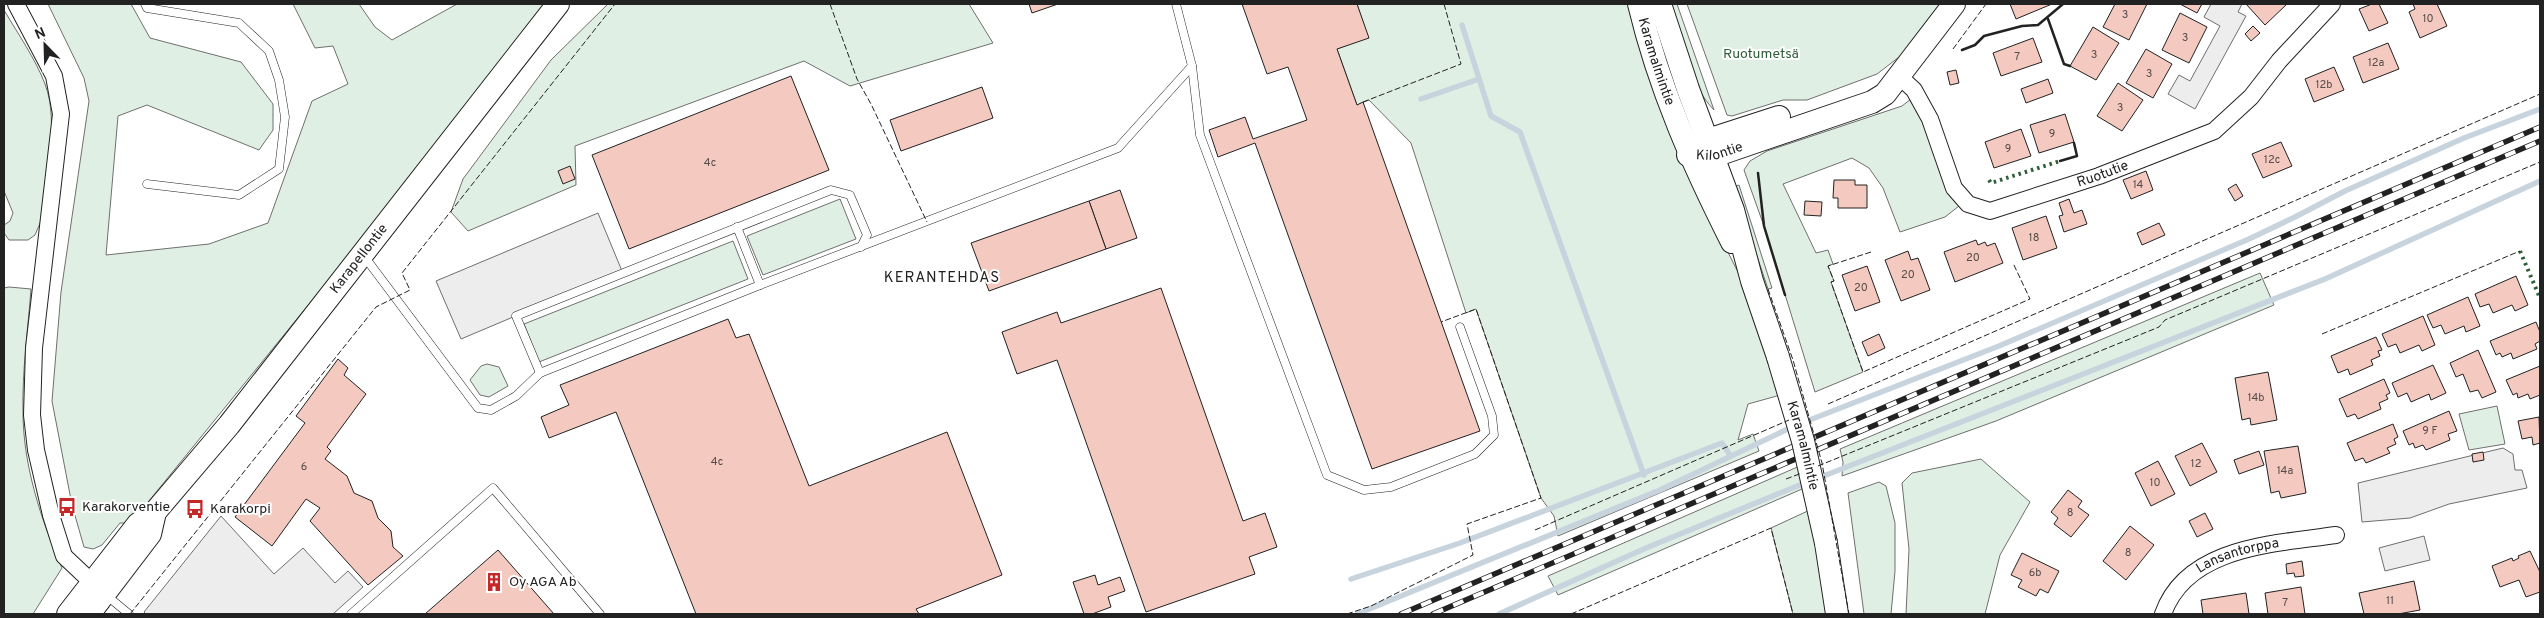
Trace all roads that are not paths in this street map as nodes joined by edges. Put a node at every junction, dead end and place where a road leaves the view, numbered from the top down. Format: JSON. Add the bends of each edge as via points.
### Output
{"nodes":[{"id":1,"x":16,"y":4,"type":"edge"},
{"id":2,"x":145,"y":4,"type":"edge"},
{"id":3,"x":558,"y":4,"type":"edge"},
{"id":4,"x":1176,"y":4,"type":"edge"},
{"id":5,"x":1639,"y":4,"type":"edge"},
{"id":6,"x":1660,"y":4,"type":"edge"},
{"id":7,"x":1954,"y":4,"type":"edge"},
{"id":8,"x":2332,"y":4,"type":"edge"},
{"id":9,"x":1192,"y":66,"type":"junction"},
{"id":10,"x":1898,"y":75,"type":"junction"},
{"id":11,"x":1711,"y":148,"type":"junction"},
{"id":12,"x":1688,"y":155,"type":"junction"},
{"id":13,"x":147,"y":184,"type":"dead end"},
{"id":14,"x":737,"y":227,"type":"junction"},
{"id":15,"x":861,"y":247,"type":"junction"},
{"id":16,"x":363,"y":254,"type":"junction"},
{"id":17,"x":1752,"y":281,"type":"junction"},
{"id":18,"x":760,"y":285,"type":"junction"},
{"id":19,"x":1460,"y":327,"type":"dead end"},
{"id":20,"x":540,"y":373,"type":"junction"},
{"id":21,"x":2336,"y":534,"type":"dead end"},
{"id":22,"x":98,"y":588,"type":"junction"},
{"id":23,"x":68,"y":614,"type":"edge"},
{"id":24,"x":89,"y":614,"type":"edge"},
{"id":25,"x":129,"y":614,"type":"edge"},
{"id":26,"x":351,"y":614,"type":"edge"},
{"id":27,"x":600,"y":614,"type":"edge"},
{"id":28,"x":1837,"y":614,"type":"edge"},
{"id":29,"x":2163,"y":614,"type":"edge"}],
"edges":[{"from":1,"to":22,"type":"street","via":[[54,76],[61,114],[34,348],[32,415],[36,450],[64,556]]},
{"from":2,"to":13,"type":"lane","via":[[147,8],[239,24],[269,51],[279,80],[285,117],[279,169],[239,195]]},
{"from":3,"to":16,"type":"street","name":"Karapellontie"},
{"from":4,"to":9,"type":"lane"},
{"from":5,"to":12,"type":"street","name":"Karamalmintie","via":[[1667,100]]},
{"from":6,"to":11,"type":"street","name":"Karamalmintie"},
{"from":7,"to":10,"type":"street","name":"Kilontie"},
{"from":8,"to":10,"type":"street","name":"Ruotutie","via":[[2279,60],[2251,97],[2214,131],[2099,176],[1990,211],[1968,204],[1954,188],[1927,111],[1914,90]]},
{"from":9,"to":15,"type":"lane","via":[[1118,148]]},
{"from":9,"to":19,"type":"lane","via":[[1200,135],[1327,475],[1364,490],[1391,487],[1474,454],[1494,435],[1492,416]]},
{"from":10,"to":11,"type":"street","name":"Kilontie","via":[[1885,94],[1872,102]]},
{"from":11,"to":12,"type":"street","name":"Kilontie"},
{"from":11,"to":17,"type":"street","name":"Karamalmintie","via":[[1733,210]]},
{"from":12,"to":17,"type":"street","name":"Karamalmintie"},
{"from":14,"to":15,"type":"lane","via":[[831,190],[850,195],[867,235]]},
{"from":14,"to":18,"type":"lane"},
{"from":14,"to":20,"type":"lane","via":[[516,316]]},
{"from":15,"to":18,"type":"lane"},
{"from":16,"to":20,"type":"lane","via":[[478,408],[491,410],[516,396]]},
{"from":16,"to":22,"type":"street","name":"Karapellontie","via":[[229,426],[155,512],[150,534]]},
{"from":17,"to":28,"type":"street","name":"Karamalmintie","bridge":true,"via":[[1803,441],[1826,543]]},
{"from":18,"to":20,"type":"lane"},
{"from":21,"to":29,"type":"street","name":"Lansantorppa","via":[[2257,546],[2226,556],[2188,575]]},
{"from":22,"to":23,"type":"street","name":"Karapellontie"},
{"from":22,"to":24,"type":"street","name":"Karapellontie"},
{"from":22,"to":25,"type":"lane"},
{"from":26,"to":27,"type":"lane","via":[[493,488]]}]}
